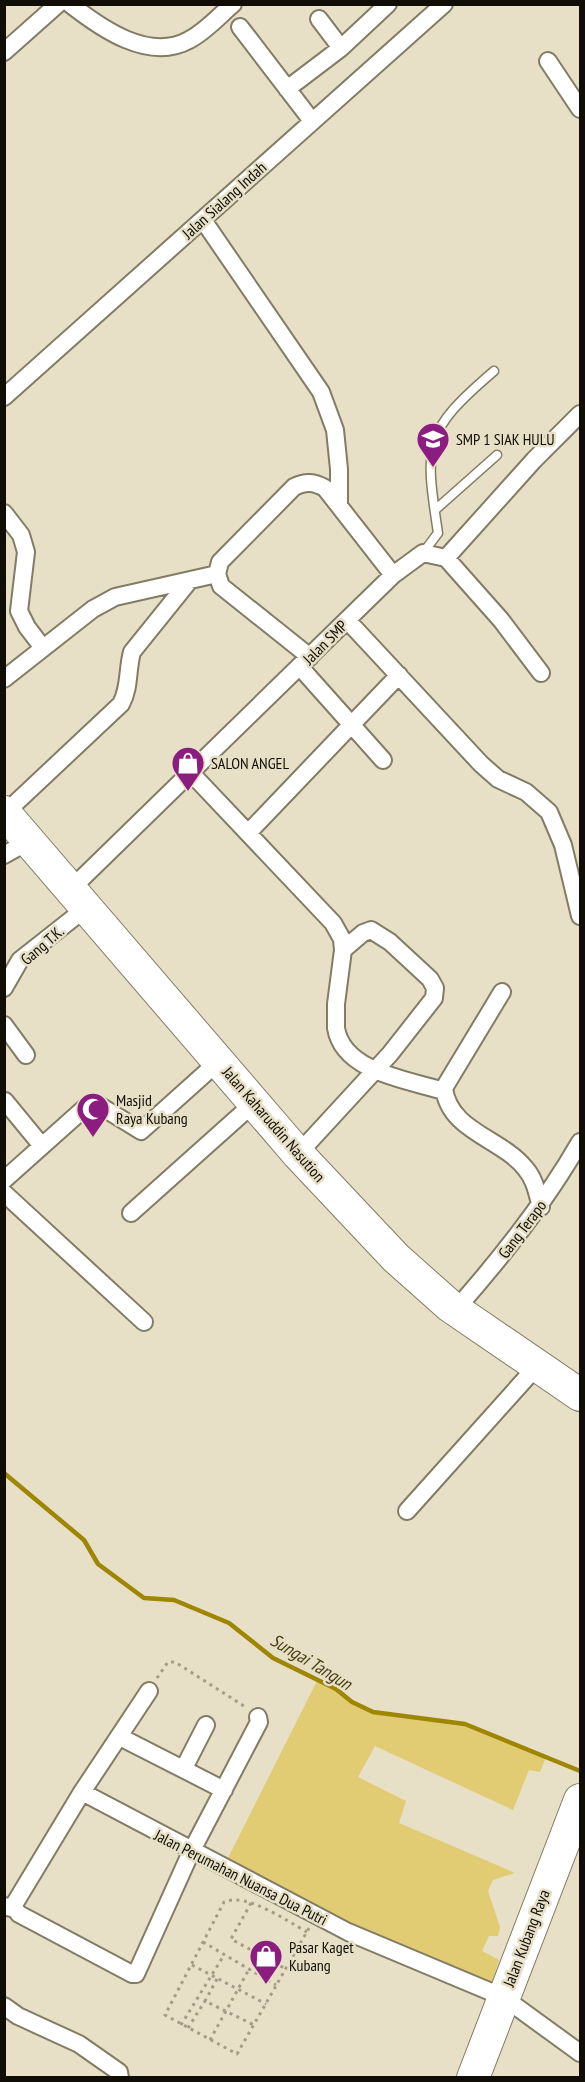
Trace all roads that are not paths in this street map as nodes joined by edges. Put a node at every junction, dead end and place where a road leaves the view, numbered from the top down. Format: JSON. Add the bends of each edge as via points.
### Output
{"nodes":[{"id":1,"x":58,"y":4,"type":"edge"},
{"id":2,"x":70,"y":4,"type":"edge"},
{"id":3,"x":233,"y":4,"type":"edge"},
{"id":4,"x":444,"y":4,"type":"edge"},
{"id":5,"x":384,"y":6,"type":"edge"},
{"id":6,"x":319,"y":19,"type":"dead end"},
{"id":7,"x":240,"y":27,"type":"dead end"},
{"id":8,"x":341,"y":48,"type":"junction"},
{"id":9,"x":4,"y":52,"type":"edge"},
{"id":10,"x":548,"y":61,"type":"dead end"},
{"id":11,"x":287,"y":88,"type":"junction"},
{"id":12,"x":580,"y":109,"type":"edge"},
{"id":13,"x":312,"y":121,"type":"junction"},
{"id":14,"x":203,"y":220,"type":"junction"},
{"id":15,"x":494,"y":371,"type":"dead end"},
{"id":16,"x":4,"y":397,"type":"edge"},
{"id":17,"x":580,"y":414,"type":"edge"},
{"id":18,"x":497,"y":455,"type":"dead end"},
{"id":19,"x":339,"y":506,"type":"junction"},
{"id":20,"x":435,"y":510,"type":"junction"},
{"id":21,"x":4,"y":513,"type":"edge"},
{"id":22,"x":423,"y":553,"type":"junction"},
{"id":23,"x":446,"y":558,"type":"junction"},
{"id":24,"x":217,"y":574,"type":"junction"},
{"id":25,"x":393,"y":575,"type":"junction"},
{"id":26,"x":190,"y":580,"type":"junction"},
{"id":27,"x":347,"y":620,"type":"junction"},
{"id":28,"x":43,"y":648,"type":"junction"},
{"id":29,"x":305,"y":662,"type":"junction"},
{"id":30,"x":541,"y":673,"type":"dead end"},
{"id":31,"x":399,"y":675,"type":"junction"},
{"id":32,"x":4,"y":679,"type":"edge"},
{"id":33,"x":352,"y":725,"type":"junction"},
{"id":34,"x":383,"y":760,"type":"dead end"},
{"id":35,"x":191,"y":773,"type":"junction"},
{"id":36,"x":5,"y":813,"type":"edge"},
{"id":37,"x":249,"y":833,"type":"junction"},
{"id":38,"x":17,"y":848,"type":"edge"},
{"id":39,"x":79,"y":898,"type":"junction"},
{"id":40,"x":580,"y":916,"type":"edge"},
{"id":41,"x":343,"y":950,"type":"junction"},
{"id":42,"x":4,"y":988,"type":"edge"},
{"id":43,"x":502,"y":992,"type":"dead end"},
{"id":44,"x":4,"y":1025,"type":"edge"},
{"id":45,"x":26,"y":1055,"type":"dead end"},
{"id":46,"x":219,"y":1061,"type":"junction"},
{"id":47,"x":375,"y":1070,"type":"junction"},
{"id":48,"x":444,"y":1091,"type":"junction"},
{"id":49,"x":5,"y":1101,"type":"edge"},
{"id":50,"x":254,"y":1103,"type":"junction"},
{"id":51,"x":580,"y":1142,"type":"edge"},
{"id":52,"x":42,"y":1146,"type":"junction"},
{"id":53,"x":297,"y":1154,"type":"junction"},
{"id":54,"x":4,"y":1180,"type":"edge"},
{"id":55,"x":4,"y":1193,"type":"edge"},
{"id":56,"x":541,"y":1207,"type":"junction"},
{"id":57,"x":131,"y":1213,"type":"dead end"},
{"id":58,"x":456,"y":1310,"type":"junction"},
{"id":59,"x":144,"y":1322,"type":"dead end"},
{"id":60,"x":537,"y":1366,"type":"junction"},
{"id":61,"x":580,"y":1395,"type":"edge"},
{"id":62,"x":407,"y":1511,"type":"dead end"},
{"id":63,"x":149,"y":1691,"type":"road end"},
{"id":64,"x":258,"y":1717,"type":"road end"},
{"id":65,"x":206,"y":1725,"type":"dead end"},
{"id":66,"x":120,"y":1737,"type":"junction"},
{"id":67,"x":184,"y":1768,"type":"junction"},
{"id":68,"x":225,"y":1790,"type":"junction"},
{"id":69,"x":82,"y":1792,"type":"junction"},
{"id":70,"x":580,"y":1800,"type":"edge"},
{"id":71,"x":191,"y":1852,"type":"junction"},
{"id":72,"x":10,"y":1907,"type":"edge"},
{"id":73,"x":503,"y":1997,"type":"junction"},
{"id":74,"x":4,"y":2006,"type":"edge"},
{"id":75,"x":580,"y":2053,"type":"edge"},
{"id":76,"x":120,"y":2078,"type":"edge"},
{"id":77,"x":473,"y":2078,"type":"edge"}],
"edges":[{"from":1,"to":9,"type":"street"},
{"from":2,"to":3,"type":"street","via":[[99,27],[158,48],[174,47],[192,39]]},
{"from":4,"to":13,"type":"street","name":"Jalan Sialang Indah"},
{"from":5,"to":8,"type":"street"},
{"from":6,"to":8,"type":"street"},
{"from":7,"to":11,"type":"street"},
{"from":8,"to":11,"type":"street"},
{"from":10,"to":12,"type":"street"},
{"from":11,"to":13,"type":"street"},
{"from":13,"to":14,"type":"street","name":"Jalan Sialang Indah"},
{"from":14,"to":16,"type":"street","name":"Jalan Sialang Indah"},
{"from":14,"to":19,"type":"street","via":[[321,392],[335,430]]},
{"from":15,"to":20,"type":"lane","via":[[457,402],[436,431],[429,455]]},
{"from":17,"to":23,"type":"street"},
{"from":18,"to":20,"type":"lane"},
{"from":19,"to":24,"type":"street","via":[[326,488],[303,482],[294,487],[220,562]]},
{"from":19,"to":25,"type":"street"},
{"from":20,"to":22,"type":"lane","via":[[438,533]]},
{"from":21,"to":28,"type":"street","via":[[21,535],[26,552],[19,610]]},
{"from":22,"to":23,"type":"street"},
{"from":22,"to":25,"type":"street","name":"Jalan SMP"},
{"from":23,"to":30,"type":"street"},
{"from":24,"to":26,"type":"street"},
{"from":24,"to":29,"type":"street","via":[[221,586]]},
{"from":25,"to":27,"type":"street","name":"Jalan SMP"},
{"from":26,"to":28,"type":"street","via":[[115,597]]},
{"from":26,"to":36,"type":"street","via":[[132,652],[122,704]]},
{"from":27,"to":29,"type":"street","name":"Jalan SMP"},
{"from":27,"to":31,"type":"street"},
{"from":28,"to":32,"type":"street"},
{"from":29,"to":33,"type":"street"},
{"from":29,"to":35,"type":"street","name":"Jalan SMP"},
{"from":31,"to":33,"type":"street"},
{"from":31,"to":40,"type":"street","via":[[481,764],[498,779],[526,792],[549,812],[563,845]]},
{"from":33,"to":34,"type":"street"},
{"from":33,"to":37,"type":"street"},
{"from":35,"to":37,"type":"street"},
{"from":35,"to":39,"type":"street","name":"Jalan SMP"},
{"from":36,"to":38,"type":"highway","name":"Jalan Kaharuddin Nasution"},
{"from":37,"to":41,"type":"street","via":[[333,923]]},
{"from":38,"to":39,"type":"highway","name":"Jalan Kaharuddin Nasution"},
{"from":39,"to":42,"type":"street","name":"Gang T.K.","via":[[20,960]]},
{"from":39,"to":46,"type":"highway","name":"Jalan Kaharuddin Nasution"},
{"from":41,"to":47,"type":"street","via":[[336,1004],[338,1041],[348,1053]]},
{"from":41,"to":47,"type":"street","via":[[371,930],[390,942],[435,988],[426,1010]]},
{"from":43,"to":48,"type":"street"},
{"from":44,"to":45,"type":"street"},
{"from":46,"to":50,"type":"highway","name":"Jalan Kaharuddin Nasution"},
{"from":46,"to":52,"type":"street","via":[[141,1131],[93,1104]]},
{"from":47,"to":48,"type":"street"},
{"from":47,"to":53,"type":"street"},
{"from":48,"to":56,"type":"street","via":[[445,1101],[454,1114],[526,1168]]},
{"from":49,"to":52,"type":"street"},
{"from":50,"to":53,"type":"highway","name":"Jalan Kaharuddin Nasution"},
{"from":50,"to":57,"type":"street"},
{"from":51,"to":56,"type":"street","name":"Gang Terapo"},
{"from":52,"to":54,"type":"street"},
{"from":53,"to":58,"type":"highway","name":"Jalan Kaharuddin Nasution","via":[[396,1258]]},
{"from":55,"to":59,"type":"street"},
{"from":56,"to":58,"type":"street","name":"Gang Terapo"},
{"from":58,"to":60,"type":"highway","name":"Jalan Kaharuddin Nasution"},
{"from":60,"to":61,"type":"highway","name":"Jalan Kaharuddin Nasution"},
{"from":60,"to":62,"type":"street"},
{"from":63,"to":66,"type":"street"},
{"from":64,"to":68,"type":"street"},
{"from":65,"to":67,"type":"street"},
{"from":66,"to":67,"type":"street"},
{"from":66,"to":69,"type":"street"},
{"from":67,"to":68,"type":"street"},
{"from":68,"to":71,"type":"street"},
{"from":69,"to":71,"type":"street","name":"Jalan Perumahan Nuansa Dua Putri"},
{"from":69,"to":72,"type":"street"},
{"from":70,"to":73,"type":"highway","name":"Jalan Kubang Raya"},
{"from":71,"to":72,"type":"street","via":[[135,1974]]},
{"from":71,"to":73,"type":"street","name":"Jalan Perumahan Nuansa Dua Putri","via":[[348,1932]]},
{"from":73,"to":75,"type":"street","name":"Jalan Perumahan Nuansa Dua Putri"},
{"from":73,"to":77,"type":"highway","name":"Jalan Kubang Raya"},
{"from":74,"to":76,"type":"street","via":[[79,2044],[113,2067]]}]}
